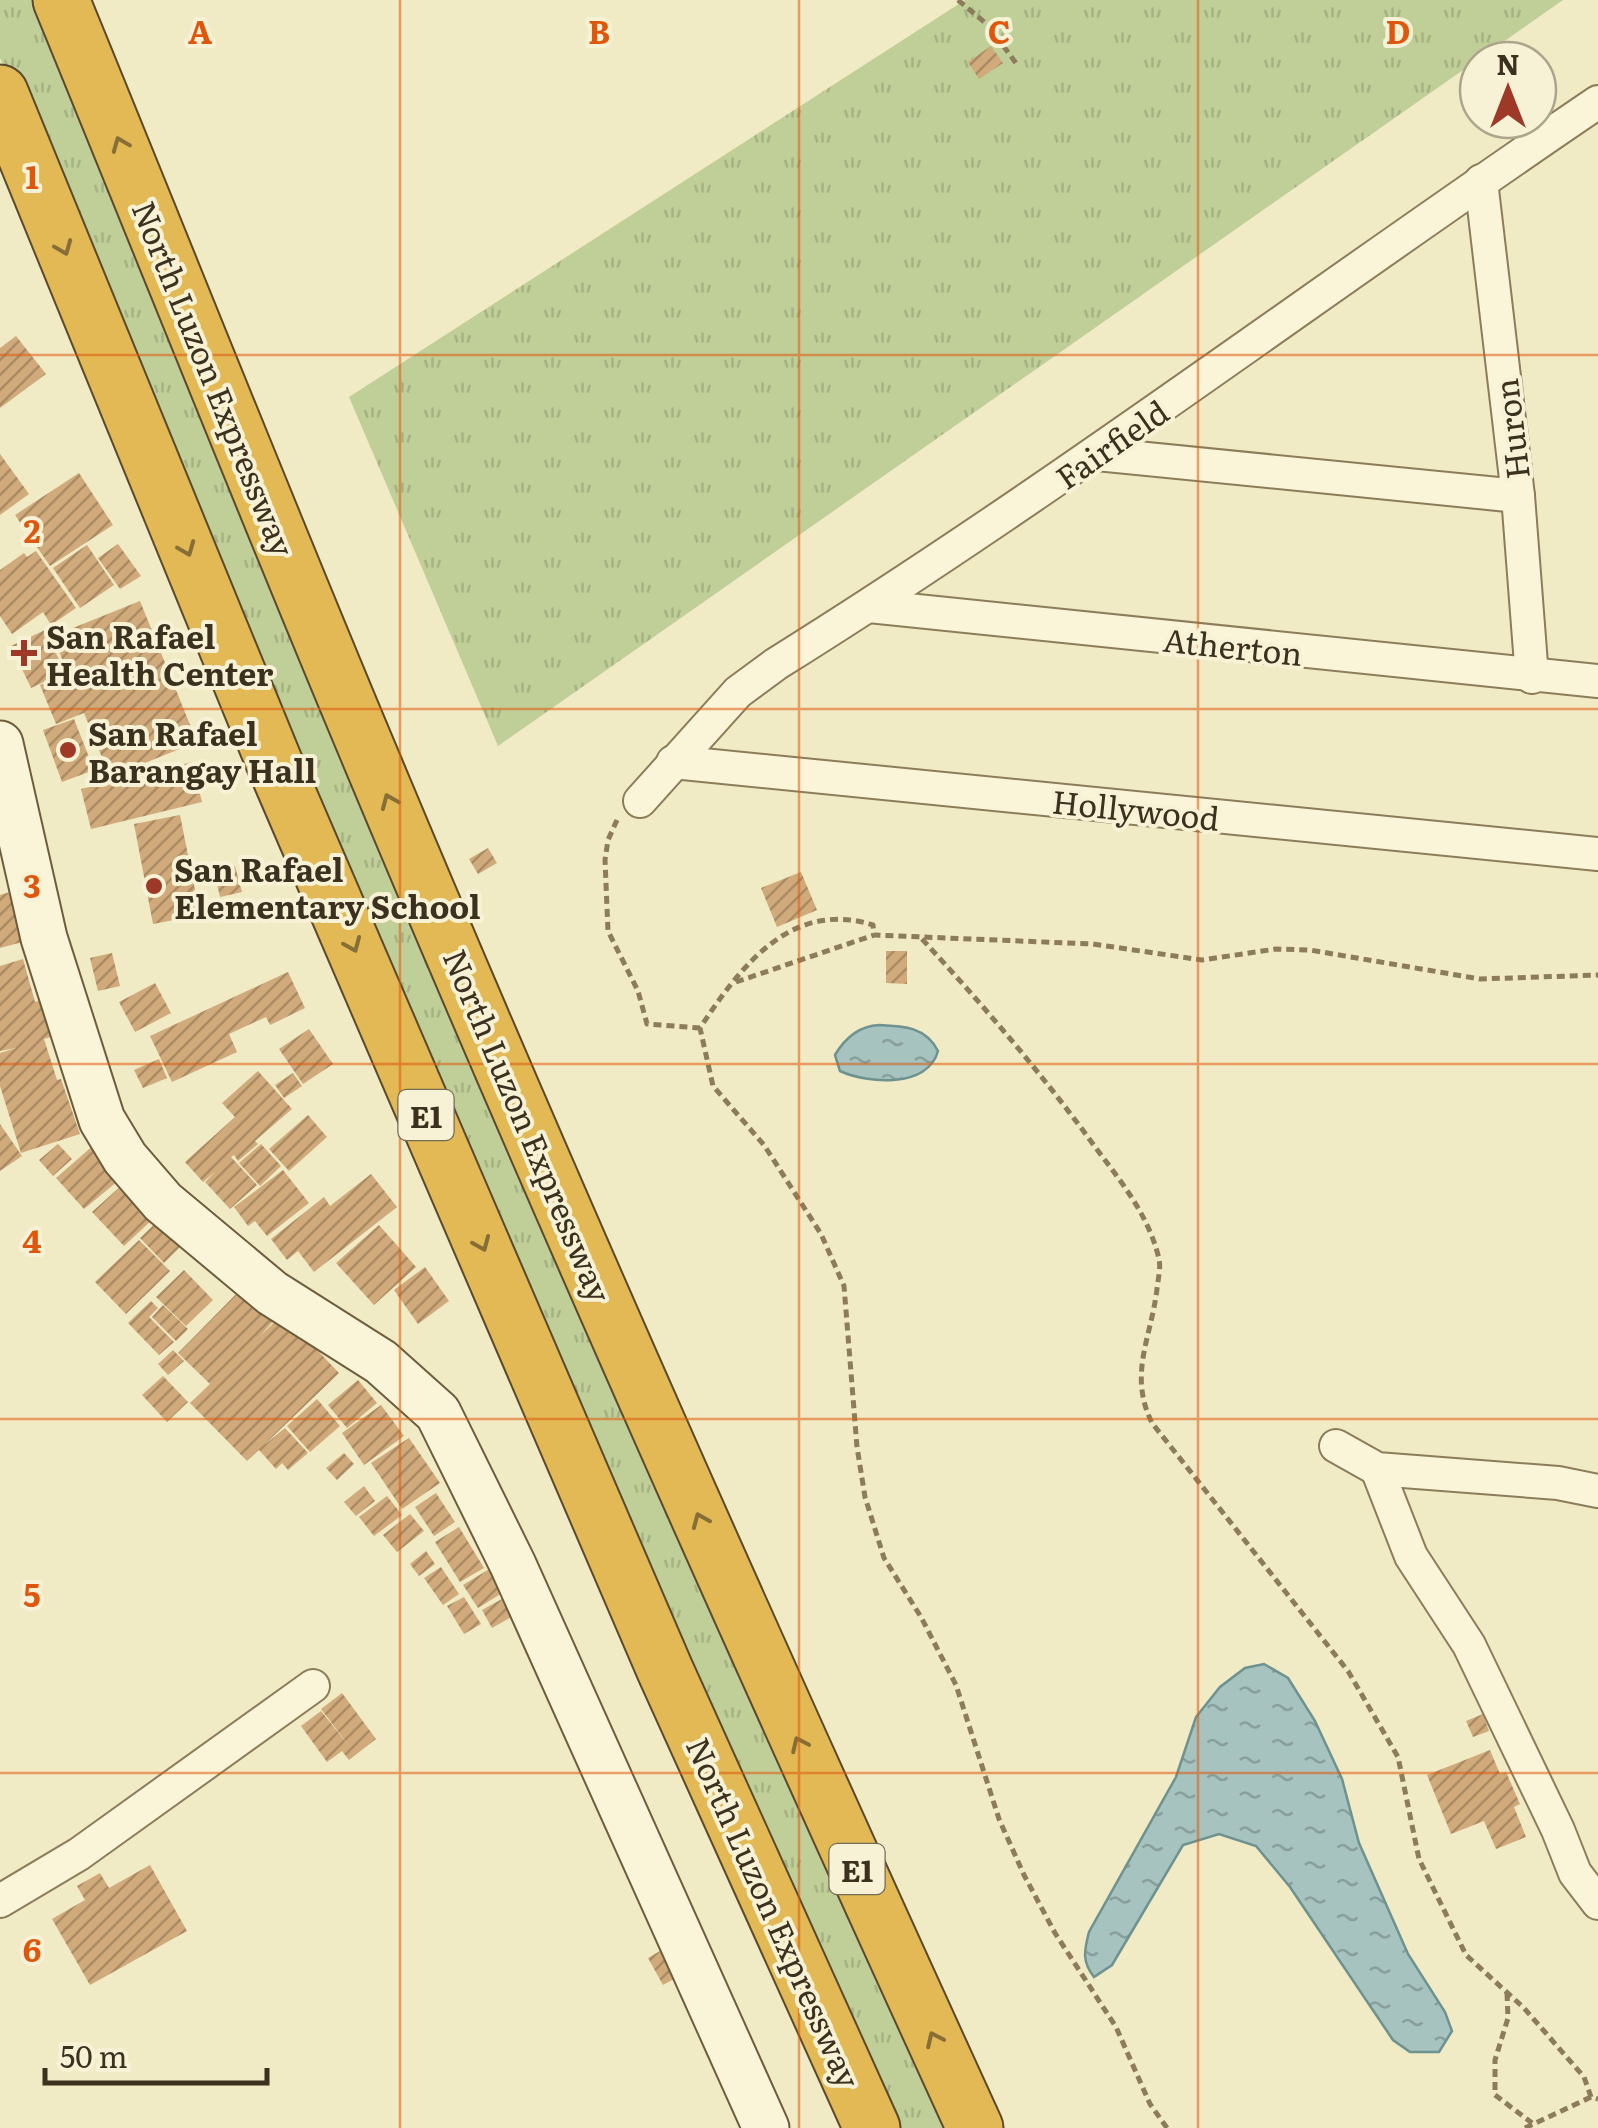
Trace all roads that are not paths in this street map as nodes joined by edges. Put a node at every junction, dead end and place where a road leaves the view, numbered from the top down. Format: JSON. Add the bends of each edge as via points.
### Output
{"nodes":[{"id":1,"x":61,"y":0,"type":"edge"},
{"id":2,"x":0,"y":93,"type":"edge"},
{"id":3,"x":1598,"y":102,"type":"edge"},
{"id":4,"x":1481,"y":181,"type":"junction"},
{"id":5,"x":1097,"y":454,"type":"junction"},
{"id":6,"x":1518,"y":496,"type":"junction"},
{"id":7,"x":869,"y":606,"type":"junction"},
{"id":8,"x":1532,"y":677,"type":"junction"},
{"id":9,"x":1598,"y":681,"type":"edge"},
{"id":10,"x":0,"y":744,"type":"edge"},
{"id":11,"x":673,"y":762,"type":"junction"},
{"id":12,"x":640,"y":801,"type":"road end"},
{"id":13,"x":1598,"y":854,"type":"edge"},
{"id":14,"x":1336,"y":1446,"type":"dead end"},
{"id":15,"x":1377,"y":1469,"type":"junction"},
{"id":16,"x":1598,"y":1491,"type":"edge"},
{"id":17,"x":313,"y":1686,"type":"dead end"},
{"id":18,"x":0,"y":1901,"type":"edge"},
{"id":19,"x":1598,"y":1902,"type":"edge"},
{"id":20,"x":766,"y":2128,"type":"edge"},
{"id":21,"x":872,"y":2128,"type":"edge"},
{"id":22,"x":975,"y":2128,"type":"edge"}],
"edges":[{"from":22,"to":1,"type":"highway","name":"North Luzon Expressway","number":"E1","one_way":true,"via":[[738,1610],[535,1143]]},
{"from":2,"to":21,"type":"highway","name":"North Luzon Expressway","number":"E1","one_way":true,"via":[[282,780],[658,1652]]},
{"from":3,"to":4,"type":"street","name":"Fairfield"},
{"from":4,"to":5,"type":"street","name":"Fairfield"},
{"from":4,"to":6,"type":"street","name":"Huron"},
{"from":5,"to":6,"type":"street"},
{"from":5,"to":7,"type":"street","name":"Fairfield"},
{"from":6,"to":8,"type":"street","name":"Huron"},
{"from":7,"to":8,"type":"street","name":"Atherton"},
{"from":7,"to":11,"type":"street","name":"Fairfield","via":[[738,692]]},
{"from":8,"to":9,"type":"street","name":"Atherton"},
{"from":10,"to":20,"type":"street","via":[[44,938],[102,1120],[162,1202],[272,1293],[381,1362],[438,1413]]},
{"from":11,"to":12,"type":"street","name":"Fairfield"},
{"from":11,"to":13,"type":"street","name":"Hollywood"},
{"from":14,"to":15,"type":"street"},
{"from":15,"to":16,"type":"street"},
{"from":15,"to":19,"type":"street","via":[[1411,1556],[1469,1645],[1575,1873]]},
{"from":17,"to":18,"type":"street","via":[[79,1854]]}]}
